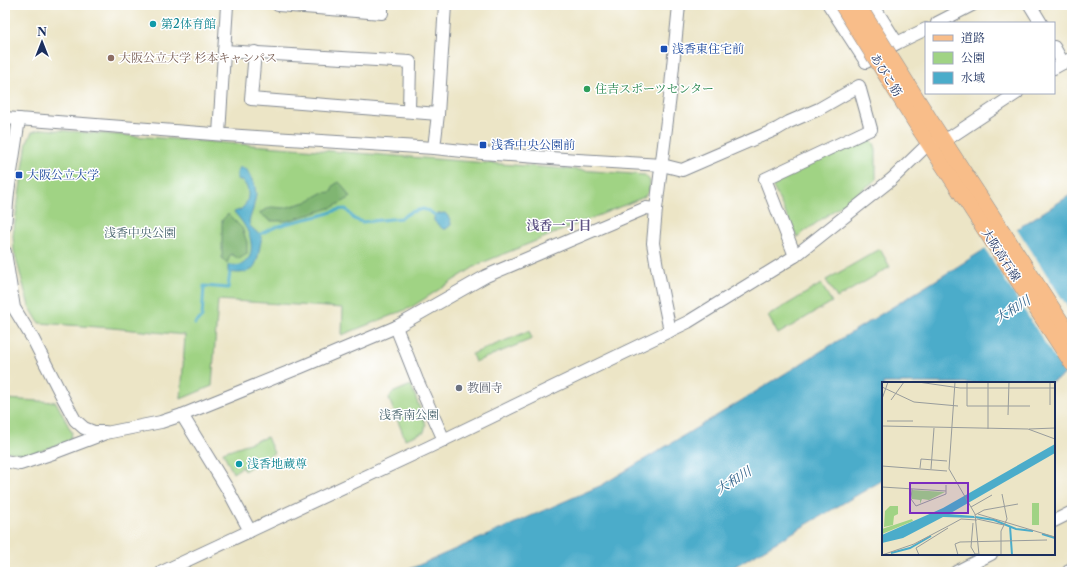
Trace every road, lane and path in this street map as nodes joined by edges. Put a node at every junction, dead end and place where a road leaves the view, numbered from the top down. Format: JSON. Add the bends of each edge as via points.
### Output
{"nodes":[{"id":1,"x":227,"y":5,"type":"edge"},
{"id":2,"x":278,"y":5,"type":"edge"},
{"id":3,"x":382,"y":5,"type":"edge"},
{"id":4,"x":445,"y":5,"type":"edge"},
{"id":5,"x":679,"y":5,"type":"edge"},
{"id":6,"x":830,"y":5,"type":"edge"},
{"id":7,"x":842,"y":5,"type":"edge"},
{"id":8,"x":858,"y":5,"type":"edge"},
{"id":9,"x":873,"y":5,"type":"edge"},
{"id":10,"x":972,"y":5,"type":"edge"},
{"id":11,"x":1030,"y":5,"type":"edge"},
{"id":12,"x":939,"y":22,"type":"edge"},
{"id":13,"x":1040,"y":22,"type":"edge"},
{"id":14,"x":925,"y":30,"type":"edge"},
{"id":15,"x":898,"y":43,"type":"junction"},
{"id":16,"x":1055,"y":48,"type":"edge"},
{"id":17,"x":224,"y":51,"type":"junction"},
{"id":18,"x":255,"y":52,"type":"junction"},
{"id":19,"x":1063,"y":63,"type":"edge"},
{"id":20,"x":1015,"y":94,"type":"edge"},
{"id":21,"x":409,"y":111,"type":"junction"},
{"id":22,"x":438,"y":114,"type":"junction"},
{"id":23,"x":5,"y":118,"type":"edge"},
{"id":24,"x":19,"y":119,"type":"junction"},
{"id":25,"x":927,"y":128,"type":"junction"},
{"id":26,"x":219,"y":134,"type":"junction"},
{"id":27,"x":940,"y":147,"type":"junction"},
{"id":28,"x":434,"y":148,"type":"junction"},
{"id":29,"x":662,"y":165,"type":"junction"},
{"id":30,"x":656,"y":208,"type":"junction"},
{"id":31,"x":5,"y":226,"type":"edge"},
{"id":32,"x":5,"y":252,"type":"edge"},
{"id":33,"x":795,"y":256,"type":"junction"},
{"id":34,"x":396,"y":327,"type":"junction"},
{"id":35,"x":670,"y":330,"type":"junction"},
{"id":36,"x":1072,"y":338,"type":"edge"},
{"id":37,"x":1072,"y":364,"type":"edge"},
{"id":38,"x":182,"y":415,"type":"junction"},
{"id":39,"x":106,"y":433,"type":"junction"},
{"id":40,"x":444,"y":440,"type":"junction"},
{"id":41,"x":5,"y":462,"type":"edge"},
{"id":42,"x":1072,"y":512,"type":"edge"},
{"id":43,"x":1055,"y":520,"type":"edge"},
{"id":44,"x":250,"y":531,"type":"junction"},
{"id":45,"x":989,"y":555,"type":"edge"},
{"id":46,"x":1072,"y":568,"type":"edge"},
{"id":47,"x":162,"y":572,"type":"edge"},
{"id":48,"x":956,"y":572,"type":"edge"},
{"id":49,"x":1068,"y":572,"type":"edge"}],
"edges":[{"from":1,"to":17,"type":"street"},
{"from":2,"to":3,"type":"street","via":[[382,13]]},
{"from":4,"to":22,"type":"street"},
{"from":5,"to":29,"type":"street"},
{"from":6,"to":15,"type":"street","via":[[866,62]]},
{"from":7,"to":25,"type":"main road","name":"あびこ筋","bridge":true},
{"from":8,"to":25,"type":"main road","name":"あびこ筋","bridge":true},
{"from":9,"to":15,"type":"street"},
{"from":10,"to":12,"type":"street"},
{"from":11,"to":13,"type":"street"},
{"from":14,"to":15,"type":"street"},
{"from":16,"to":19,"type":"street"},
{"from":17,"to":18,"type":"street"},
{"from":17,"to":26,"type":"street"},
{"from":18,"to":21,"type":"street","via":[[410,62]]},
{"from":18,"to":21,"type":"street","via":[[251,100]]},
{"from":20,"to":27,"type":"street","via":[[952,136]]},
{"from":21,"to":22,"type":"street"},
{"from":22,"to":28,"type":"street"},
{"from":23,"to":24,"type":"street"},
{"from":24,"to":26,"type":"street"},
{"from":24,"to":31,"type":"street"},
{"from":25,"to":27,"type":"main road","name":"あびこ筋"},
{"from":26,"to":28,"type":"street"},
{"from":27,"to":33,"type":"street","via":[[924,149],[892,179]]},
{"from":27,"to":36,"type":"main road","name":"大阪高石線"},
{"from":27,"to":37,"type":"main road","name":"大阪高石線"},
{"from":28,"to":29,"type":"street"},
{"from":29,"to":30,"type":"street"},
{"from":29,"to":33,"type":"street","via":[[682,170],[819,109],[859,86],[872,130],[765,179]]},
{"from":30,"to":34,"type":"street","via":[[646,208],[486,276]]},
{"from":30,"to":35,"type":"street","via":[[653,243]]},
{"from":32,"to":39,"type":"street","via":[[14,308],[75,420],[84,428]]},
{"from":33,"to":35,"type":"street","via":[[688,322]]},
{"from":34,"to":38,"type":"street"},
{"from":34,"to":40,"type":"street"},
{"from":35,"to":40,"type":"street"},
{"from":38,"to":39,"type":"street"},
{"from":38,"to":44,"type":"street"},
{"from":39,"to":41,"type":"street","via":[[20,464]]},
{"from":40,"to":44,"type":"street"},
{"from":42,"to":43,"type":"street"},
{"from":44,"to":47,"type":"street"},
{"from":45,"to":48,"type":"street"},
{"from":46,"to":49,"type":"street"}]}
